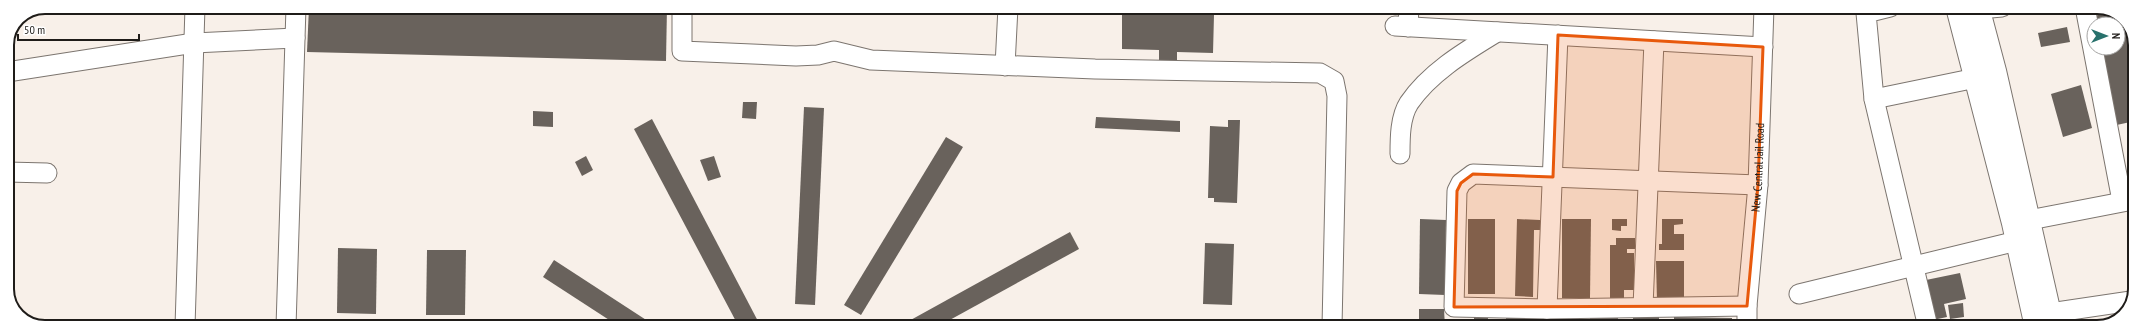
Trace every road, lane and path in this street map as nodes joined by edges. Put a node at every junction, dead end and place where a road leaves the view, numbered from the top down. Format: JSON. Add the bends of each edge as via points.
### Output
{"nodes":[{"id":1,"x":195,"y":14,"type":"edge"},
{"id":2,"x":296,"y":14,"type":"edge"},
{"id":3,"x":682,"y":14,"type":"edge"},
{"id":4,"x":1008,"y":14,"type":"edge"},
{"id":5,"x":1406,"y":14,"type":"edge"},
{"id":6,"x":1764,"y":14,"type":"edge"},
{"id":7,"x":1866,"y":14,"type":"edge"},
{"id":8,"x":1959,"y":14,"type":"edge"},
{"id":9,"x":1980,"y":14,"type":"edge"},
{"id":10,"x":2086,"y":14,"type":"edge"},
{"id":11,"x":1497,"y":32,"type":"junction"},
{"id":12,"x":1558,"y":35,"type":"junction"},
{"id":13,"x":295,"y":38,"type":"junction"},
{"id":14,"x":1654,"y":41,"type":"junction"},
{"id":15,"x":194,"y":43,"type":"junction"},
{"id":16,"x":1763,"y":47,"type":"junction"},
{"id":17,"x":1005,"y":66,"type":"junction"},
{"id":18,"x":14,"y":71,"type":"edge"},
{"id":19,"x":1976,"y":78,"type":"junction"},
{"id":20,"x":1874,"y":100,"type":"junction"},
{"id":21,"x":1400,"y":154,"type":"dead end"},
{"id":22,"x":14,"y":172,"type":"edge"},
{"id":23,"x":47,"y":173,"type":"dead end"},
{"id":24,"x":1553,"y":177,"type":"junction"},
{"id":25,"x":1649,"y":180,"type":"junction"},
{"id":26,"x":1758,"y":184,"type":"junction"},
{"id":27,"x":2128,"y":201,"type":"edge"},
{"id":28,"x":2020,"y":228,"type":"junction"},
{"id":29,"x":1915,"y":266,"type":"junction"},
{"id":30,"x":1799,"y":294,"type":"dead end"},
{"id":31,"x":2125,"y":303,"type":"edge"},
{"id":32,"x":1747,"y":306,"type":"junction"},
{"id":33,"x":1642,"y":307,"type":"junction"},
{"id":34,"x":1547,"y":309,"type":"junction"},
{"id":35,"x":185,"y":320,"type":"edge"},
{"id":36,"x":286,"y":320,"type":"edge"},
{"id":37,"x":1332,"y":320,"type":"edge"},
{"id":38,"x":1747,"y":320,"type":"edge"},
{"id":39,"x":1927,"y":320,"type":"edge"},
{"id":40,"x":2045,"y":320,"type":"edge"},
{"id":41,"x":2054,"y":320,"type":"edge"}],
"edges":[{"from":1,"to":15,"type":"street"},
{"from":2,"to":13,"type":"street"},
{"from":3,"to":17,"type":"street","via":[[682,51],[796,56],[834,51],[871,60]]},
{"from":4,"to":17,"type":"street"},
{"from":5,"to":11,"type":"street","via":[[1402,26]]},
{"from":6,"to":16,"type":"street","name":"New Central Jail Road"},
{"from":7,"to":20,"type":"street"},
{"from":8,"to":19,"type":"street"},
{"from":9,"to":28,"type":"street","via":[[1995,71]]},
{"from":10,"to":27,"type":"street"},
{"from":11,"to":12,"type":"street"},
{"from":11,"to":21,"type":"street","via":[[1460,54],[1408,104],[1402,125]]},
{"from":12,"to":14,"type":"street"},
{"from":12,"to":24,"type":"street"},
{"from":13,"to":15,"type":"street"},
{"from":13,"to":36,"type":"street"},
{"from":14,"to":16,"type":"street"},
{"from":14,"to":25,"type":"street"},
{"from":15,"to":18,"type":"street"},
{"from":15,"to":35,"type":"street"},
{"from":16,"to":26,"type":"street","name":"New Central Jail Road"},
{"from":17,"to":37,"type":"street","via":[[1320,73],[1334,81],[1337,96]]},
{"from":19,"to":20,"type":"street"},
{"from":19,"to":28,"type":"street"},
{"from":20,"to":29,"type":"street"},
{"from":22,"to":23,"type":"street"},
{"from":24,"to":25,"type":"street"},
{"from":24,"to":34,"type":"street"},
{"from":24,"to":34,"type":"street","via":[[1473,174],[1461,183],[1457,191],[1454,307]]},
{"from":25,"to":26,"type":"street"},
{"from":25,"to":33,"type":"street"},
{"from":26,"to":32,"type":"street","name":"New Central Jail Road"},
{"from":27,"to":28,"type":"street"},
{"from":28,"to":29,"type":"street"},
{"from":28,"to":40,"type":"street"},
{"from":29,"to":30,"type":"street"},
{"from":29,"to":39,"type":"street"},
{"from":31,"to":41,"type":"street"},
{"from":32,"to":33,"type":"street"},
{"from":32,"to":38,"type":"street","name":"New Central Jail Road"},
{"from":33,"to":34,"type":"street"}]}
